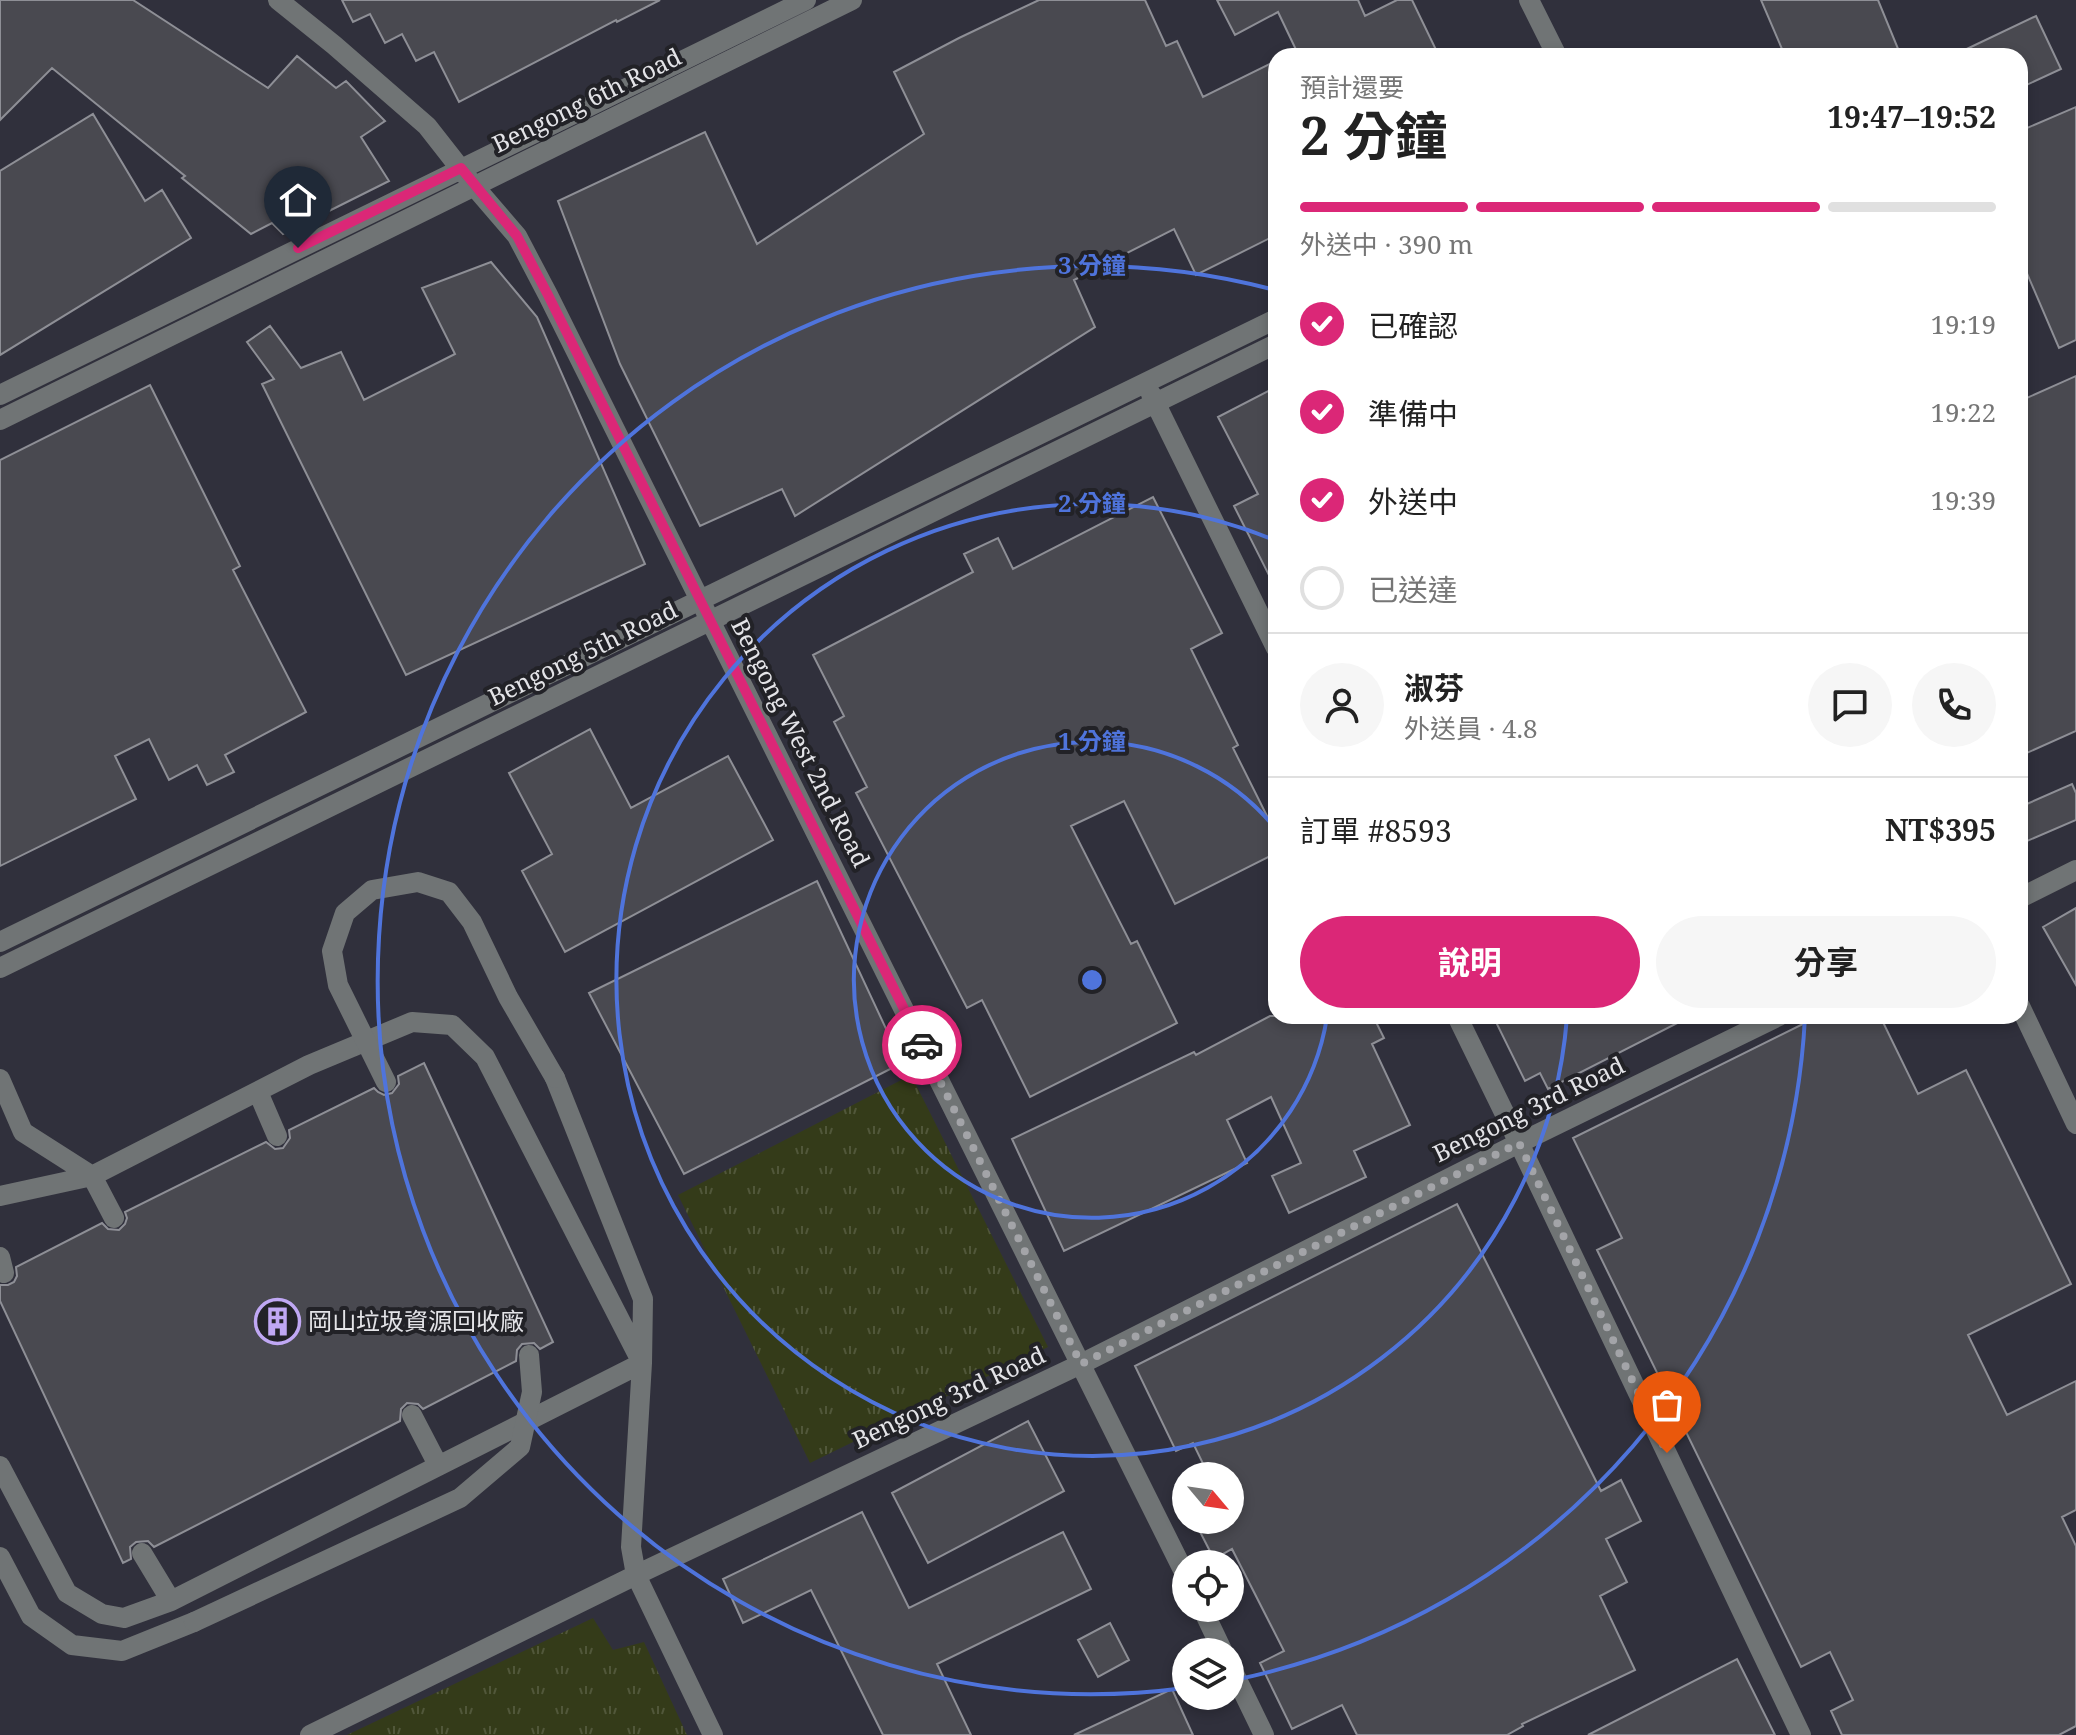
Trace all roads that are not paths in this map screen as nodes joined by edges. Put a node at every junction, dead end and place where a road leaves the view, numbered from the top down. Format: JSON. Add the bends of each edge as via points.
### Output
{"nodes":[{"id":1,"x":278,"y":0,"type":"edge"},
{"id":2,"x":806,"y":0,"type":"edge"},
{"id":3,"x":852,"y":0,"type":"edge"},
{"id":4,"x":1529,"y":0,"type":"edge"},
{"id":5,"x":1553,"y":48,"type":"edge"},
{"id":6,"x":461,"y":168,"type":"junction"},
{"id":7,"x":474,"y":186,"type":"junction"},
{"id":8,"x":1268,"y":323,"type":"edge"},
{"id":9,"x":1268,"y":348,"type":"edge"},
{"id":10,"x":1146,"y":383,"type":"junction"},
{"id":11,"x":0,"y":395,"type":"edge"},
{"id":12,"x":1156,"y":403,"type":"junction"},
{"id":13,"x":0,"y":420,"type":"edge"},
{"id":14,"x":699,"y":600,"type":"junction"},
{"id":15,"x":710,"y":621,"type":"junction"},
{"id":16,"x":1268,"y":632,"type":"edge"},
{"id":17,"x":2076,"y":870,"type":"edge"},
{"id":18,"x":2028,"y":894,"type":"edge"},
{"id":19,"x":0,"y":942,"type":"edge"},
{"id":20,"x":0,"y":968,"type":"edge"},
{"id":21,"x":2028,"y":1023,"type":"edge"},
{"id":22,"x":1461,"y":1024,"type":"edge"},
{"id":23,"x":1763,"y":1024,"type":"edge"},
{"id":24,"x":0,"y":1079,"type":"edge"},
{"id":25,"x":386,"y":1082,"type":"dead end"},
{"id":26,"x":258,"y":1092,"type":"junction"},
{"id":27,"x":2076,"y":1124,"type":"edge"},
{"id":28,"x":277,"y":1136,"type":"dead end"},
{"id":29,"x":1519,"y":1143,"type":"junction"},
{"id":30,"x":92,"y":1176,"type":"junction"},
{"id":31,"x":0,"y":1196,"type":"edge"},
{"id":32,"x":114,"y":1218,"type":"dead end"},
{"id":33,"x":529,"y":1355,"type":"dead end"},
{"id":34,"x":642,"y":1363,"type":"junction"},
{"id":35,"x":1081,"y":1364,"type":"junction"},
{"id":36,"x":412,"y":1415,"type":"dead end"},
{"id":37,"x":438,"y":1465,"type":"junction"},
{"id":38,"x":0,"y":1466,"type":"edge"},
{"id":39,"x":1173,"y":1550,"type":"edge"},
{"id":40,"x":142,"y":1553,"type":"dead end"},
{"id":41,"x":0,"y":1557,"type":"edge"},
{"id":42,"x":636,"y":1575,"type":"junction"},
{"id":43,"x":171,"y":1601,"type":"junction"},
{"id":44,"x":1244,"y":1694,"type":"edge"},
{"id":45,"x":310,"y":1735,"type":"edge"},
{"id":46,"x":713,"y":1735,"type":"edge"},
{"id":47,"x":1264,"y":1735,"type":"edge"},
{"id":48,"x":1801,"y":1735,"type":"edge"}],
"edges":[{"from":1,"to":6,"type":"street","name":"Bengong West 2nd Road","via":[[427,126]]},
{"from":2,"to":6,"type":"street","name":"Bengong 6th Road"},
{"from":3,"to":7,"type":"street","name":"Bengong 6th Road"},
{"from":4,"to":5,"type":"street"},
{"from":6,"to":7,"type":"street","name":"Bengong West 2nd Road"},
{"from":6,"to":11,"type":"street","name":"Bengong 6th Road"},
{"from":7,"to":13,"type":"street","name":"Bengong 6th Road"},
{"from":7,"to":14,"type":"street","name":"Bengong West 2nd Road","via":[[517,236]]},
{"from":8,"to":10,"type":"street","name":"Bengong 5th Road"},
{"from":9,"to":12,"type":"street","name":"Bengong 5th Road"},
{"from":10,"to":12,"type":"street"},
{"from":10,"to":14,"type":"street","name":"Bengong 5th Road"},
{"from":12,"to":15,"type":"street","name":"Bengong 5th Road"},
{"from":12,"to":16,"type":"street"},
{"from":14,"to":15,"type":"street","name":"Bengong West 2nd Road"},
{"from":14,"to":19,"type":"street","name":"Bengong 5th Road"},
{"from":15,"to":20,"type":"street","name":"Bengong 5th Road"},
{"from":15,"to":35,"type":"street","name":"Bengong West 2nd Road"},
{"from":17,"to":18,"type":"street"},
{"from":21,"to":27,"type":"street"},
{"from":22,"to":29,"type":"street"},
{"from":23,"to":29,"type":"street","name":"Bengong 3rd Road"},
{"from":24,"to":30,"type":"street","via":[[23,1132]]},
{"from":25,"to":34,"type":"street","bridge":true,"via":[[338,985],[332,951],[345,913],[372,890],[418,882],[449,892],[472,922],[555,1078],[643,1299]]},
{"from":26,"to":28,"type":"street"},
{"from":26,"to":30,"type":"street"},
{"from":26,"to":34,"type":"street","via":[[412,1022],[452,1025],[485,1057]]},
{"from":29,"to":35,"type":"street","name":"Bengong 3rd Road"},
{"from":29,"to":48,"type":"street"},
{"from":30,"to":31,"type":"street"},
{"from":30,"to":32,"type":"street"},
{"from":33,"to":41,"type":"street","bridge":true,"via":[[532,1392],[520,1447],[460,1498],[122,1651],[72,1645],[31,1616]]},
{"from":34,"to":37,"type":"street"},
{"from":34,"to":42,"type":"street","via":[[631,1547]]},
{"from":35,"to":39,"type":"street","name":"Bengong West 2nd Road"},
{"from":35,"to":42,"type":"street","name":"Bengong 3rd Road"},
{"from":36,"to":37,"type":"street"},
{"from":37,"to":43,"type":"street"},
{"from":38,"to":43,"type":"street","via":[[67,1593],[102,1614],[124,1618]]},
{"from":40,"to":43,"type":"street"},
{"from":42,"to":45,"type":"street","name":"Bengong 3rd Road"},
{"from":42,"to":46,"type":"street"},
{"from":44,"to":47,"type":"street"}]}
